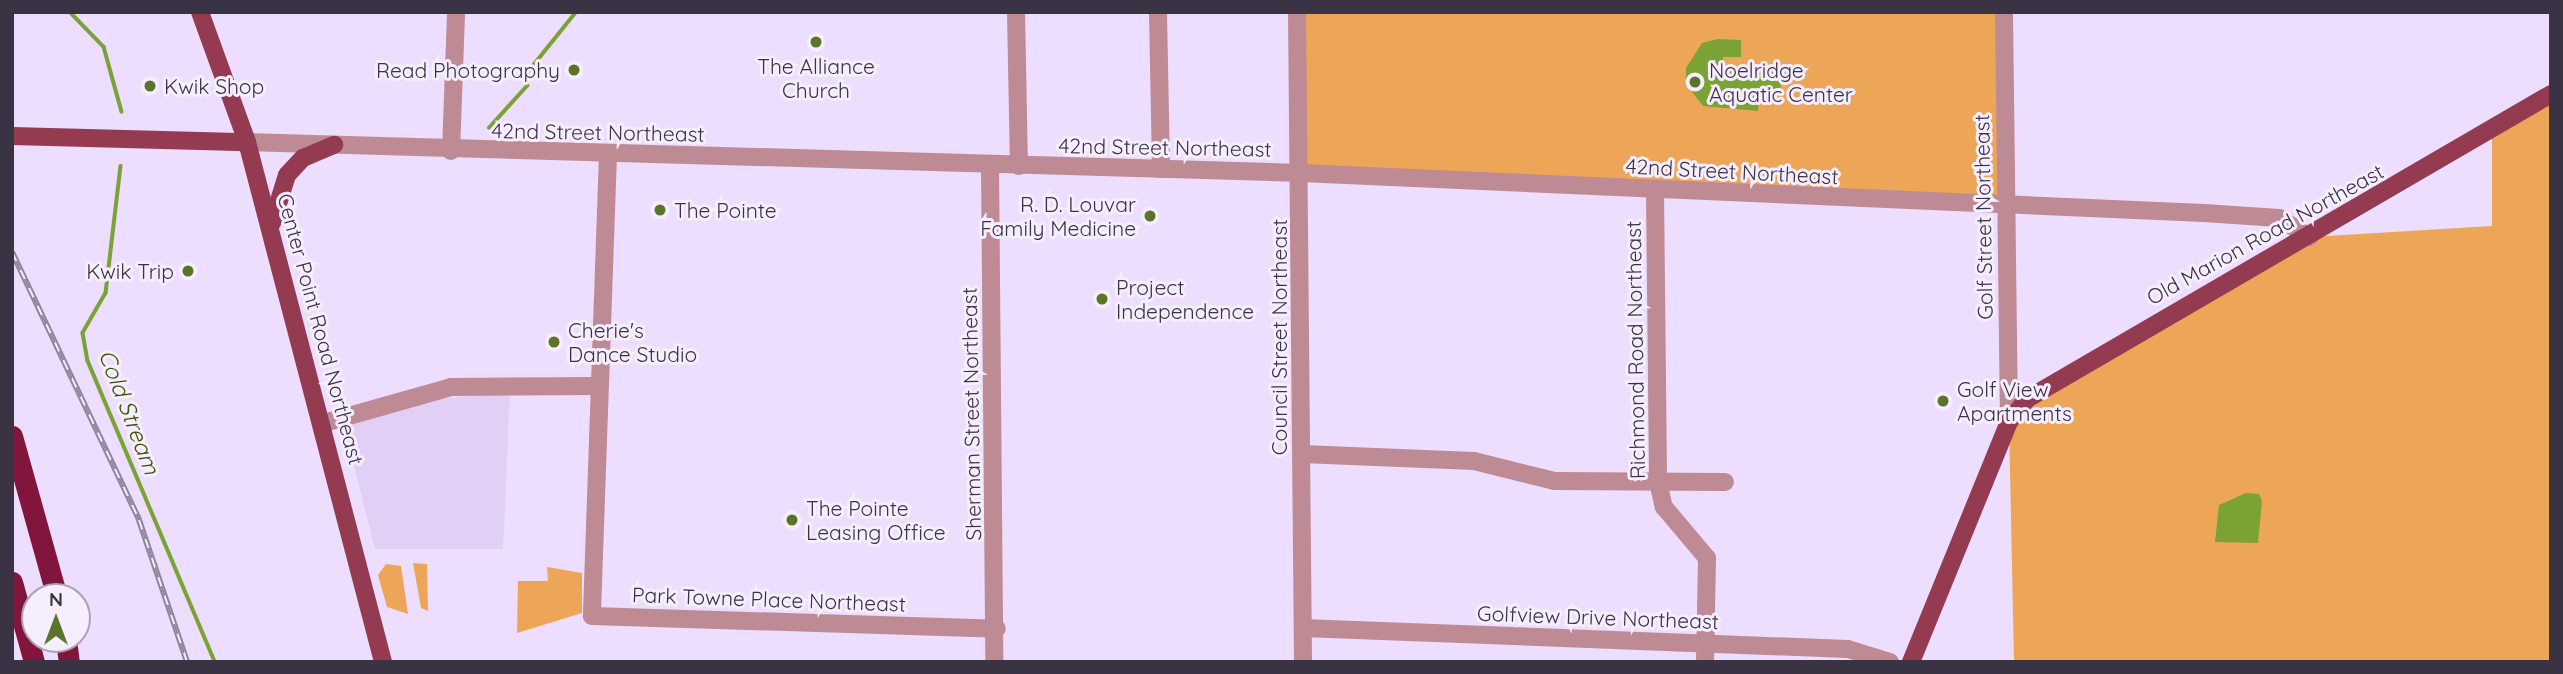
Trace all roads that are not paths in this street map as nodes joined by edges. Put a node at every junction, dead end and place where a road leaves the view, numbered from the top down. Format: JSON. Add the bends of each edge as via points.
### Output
{"nodes":[{"id":1,"x":200,"y":12,"type":"edge"},
{"id":2,"x":456,"y":12,"type":"edge"},
{"id":3,"x":1016,"y":12,"type":"edge"},
{"id":4,"x":1158,"y":12,"type":"edge"},
{"id":5,"x":1297,"y":12,"type":"edge"},
{"id":6,"x":2004,"y":12,"type":"edge"},
{"id":7,"x":2551,"y":94,"type":"edge"},
{"id":8,"x":12,"y":136,"type":"edge"},
{"id":9,"x":247,"y":142,"type":"junction"},
{"id":10,"x":334,"y":145,"type":"junction"},
{"id":11,"x":450,"y":151,"type":"junction"},
{"id":12,"x":608,"y":154,"type":"junction"},
{"id":13,"x":990,"y":165,"type":"junction"},
{"id":14,"x":1019,"y":166,"type":"junction"},
{"id":15,"x":1161,"y":169,"type":"junction"},
{"id":16,"x":1301,"y":173,"type":"junction"},
{"id":17,"x":1655,"y":190,"type":"junction"},
{"id":18,"x":2006,"y":206,"type":"junction"},
{"id":19,"x":271,"y":230,"type":"junction"},
{"id":20,"x":2310,"y":237,"type":"junction"},
{"id":21,"x":599,"y":386,"type":"junction"},
{"id":22,"x":2009,"y":422,"type":"junction"},
{"id":23,"x":324,"y":423,"type":"junction"},
{"id":24,"x":12,"y":436,"type":"edge"},
{"id":25,"x":1302,"y":454,"type":"junction"},
{"id":26,"x":1658,"y":482,"type":"junction"},
{"id":27,"x":1725,"y":482,"type":"dead end"},
{"id":28,"x":12,"y":582,"type":"edge"},
{"id":29,"x":53,"y":583,"type":"edge"},
{"id":30,"x":1303,"y":628,"type":"junction"},
{"id":31,"x":997,"y":629,"type":"junction"},
{"id":32,"x":1705,"y":653,"type":"edge"},
{"id":33,"x":34,"y":662,"type":"edge"},
{"id":34,"x":383,"y":662,"type":"edge"},
{"id":35,"x":994,"y":662,"type":"edge"},
{"id":36,"x":1303,"y":662,"type":"edge"},
{"id":37,"x":1890,"y":662,"type":"edge"},
{"id":38,"x":1911,"y":662,"type":"edge"}],
"edges":[{"from":1,"to":9,"type":"main road","name":"Center Point Road Northeast"},
{"from":2,"to":11,"type":"street"},
{"from":3,"to":14,"type":"street"},
{"from":4,"to":15,"type":"street"},
{"from":5,"to":16,"type":"street","name":"Council Street Northeast"},
{"from":6,"to":18,"type":"street","name":"Golf Street Northeast"},
{"from":7,"to":20,"type":"main road","name":"Old Marion Road Northeast"},
{"from":8,"to":9,"type":"main road","name":"42nd Street Northeast"},
{"from":9,"to":10,"type":"street","name":"42nd Street Northeast"},
{"from":9,"to":19,"type":"main road","name":"Center Point Road Northeast"},
{"from":10,"to":11,"type":"street","name":"42nd Street Northeast"},
{"from":10,"to":19,"type":"main road","via":[[303,158],[287,175]]},
{"from":11,"to":12,"type":"street","name":"42nd Street Northeast"},
{"from":12,"to":13,"type":"street","name":"42nd Street Northeast"},
{"from":12,"to":21,"type":"street"},
{"from":13,"to":14,"type":"street","name":"42nd Street Northeast"},
{"from":13,"to":31,"type":"street","name":"Sherman Street Northeast"},
{"from":14,"to":15,"type":"street","name":"42nd Street Northeast"},
{"from":15,"to":16,"type":"street","name":"42nd Street Northeast"},
{"from":16,"to":17,"type":"street","name":"42nd Street Northeast"},
{"from":16,"to":25,"type":"street","name":"Council Street Northeast"},
{"from":17,"to":18,"type":"street","name":"42nd Street Northeast"},
{"from":17,"to":26,"type":"street","name":"Richmond Road Northeast"},
{"from":18,"to":20,"type":"street","name":"42nd Street Northeast","via":[[2270,217],[2300,226]]},
{"from":18,"to":22,"type":"street","name":"Golf Street Northeast"},
{"from":19,"to":23,"type":"main road","name":"Center Point Road Northeast"},
{"from":20,"to":22,"type":"main road","name":"Old Marion Road Northeast","via":[[2063,373]]},
{"from":21,"to":23,"type":"street","via":[[450,387]]},
{"from":21,"to":31,"type":"street","name":"Park Towne Place Northeast","via":[[592,617]]},
{"from":22,"to":38,"type":"main road"},
{"from":23,"to":34,"type":"main road","name":"Center Point Road Northeast"},
{"from":24,"to":29,"type":"highway"},
{"from":25,"to":26,"type":"street","via":[[1474,461],[1554,481]]},
{"from":25,"to":30,"type":"street","name":"Council Street Northeast"},
{"from":26,"to":27,"type":"street"},
{"from":26,"to":32,"type":"street","name":"Richmond Road Northeast","via":[[1664,507],[1707,558]]},
{"from":28,"to":33,"type":"highway"},
{"from":30,"to":32,"type":"street","name":"Golfview Drive Northeast"},
{"from":30,"to":36,"type":"street","name":"Council Street Northeast"},
{"from":31,"to":35,"type":"street","name":"Sherman Street Northeast"},
{"from":32,"to":37,"type":"street","name":"Golfview Drive Northeast","via":[[1848,649]]}]}
